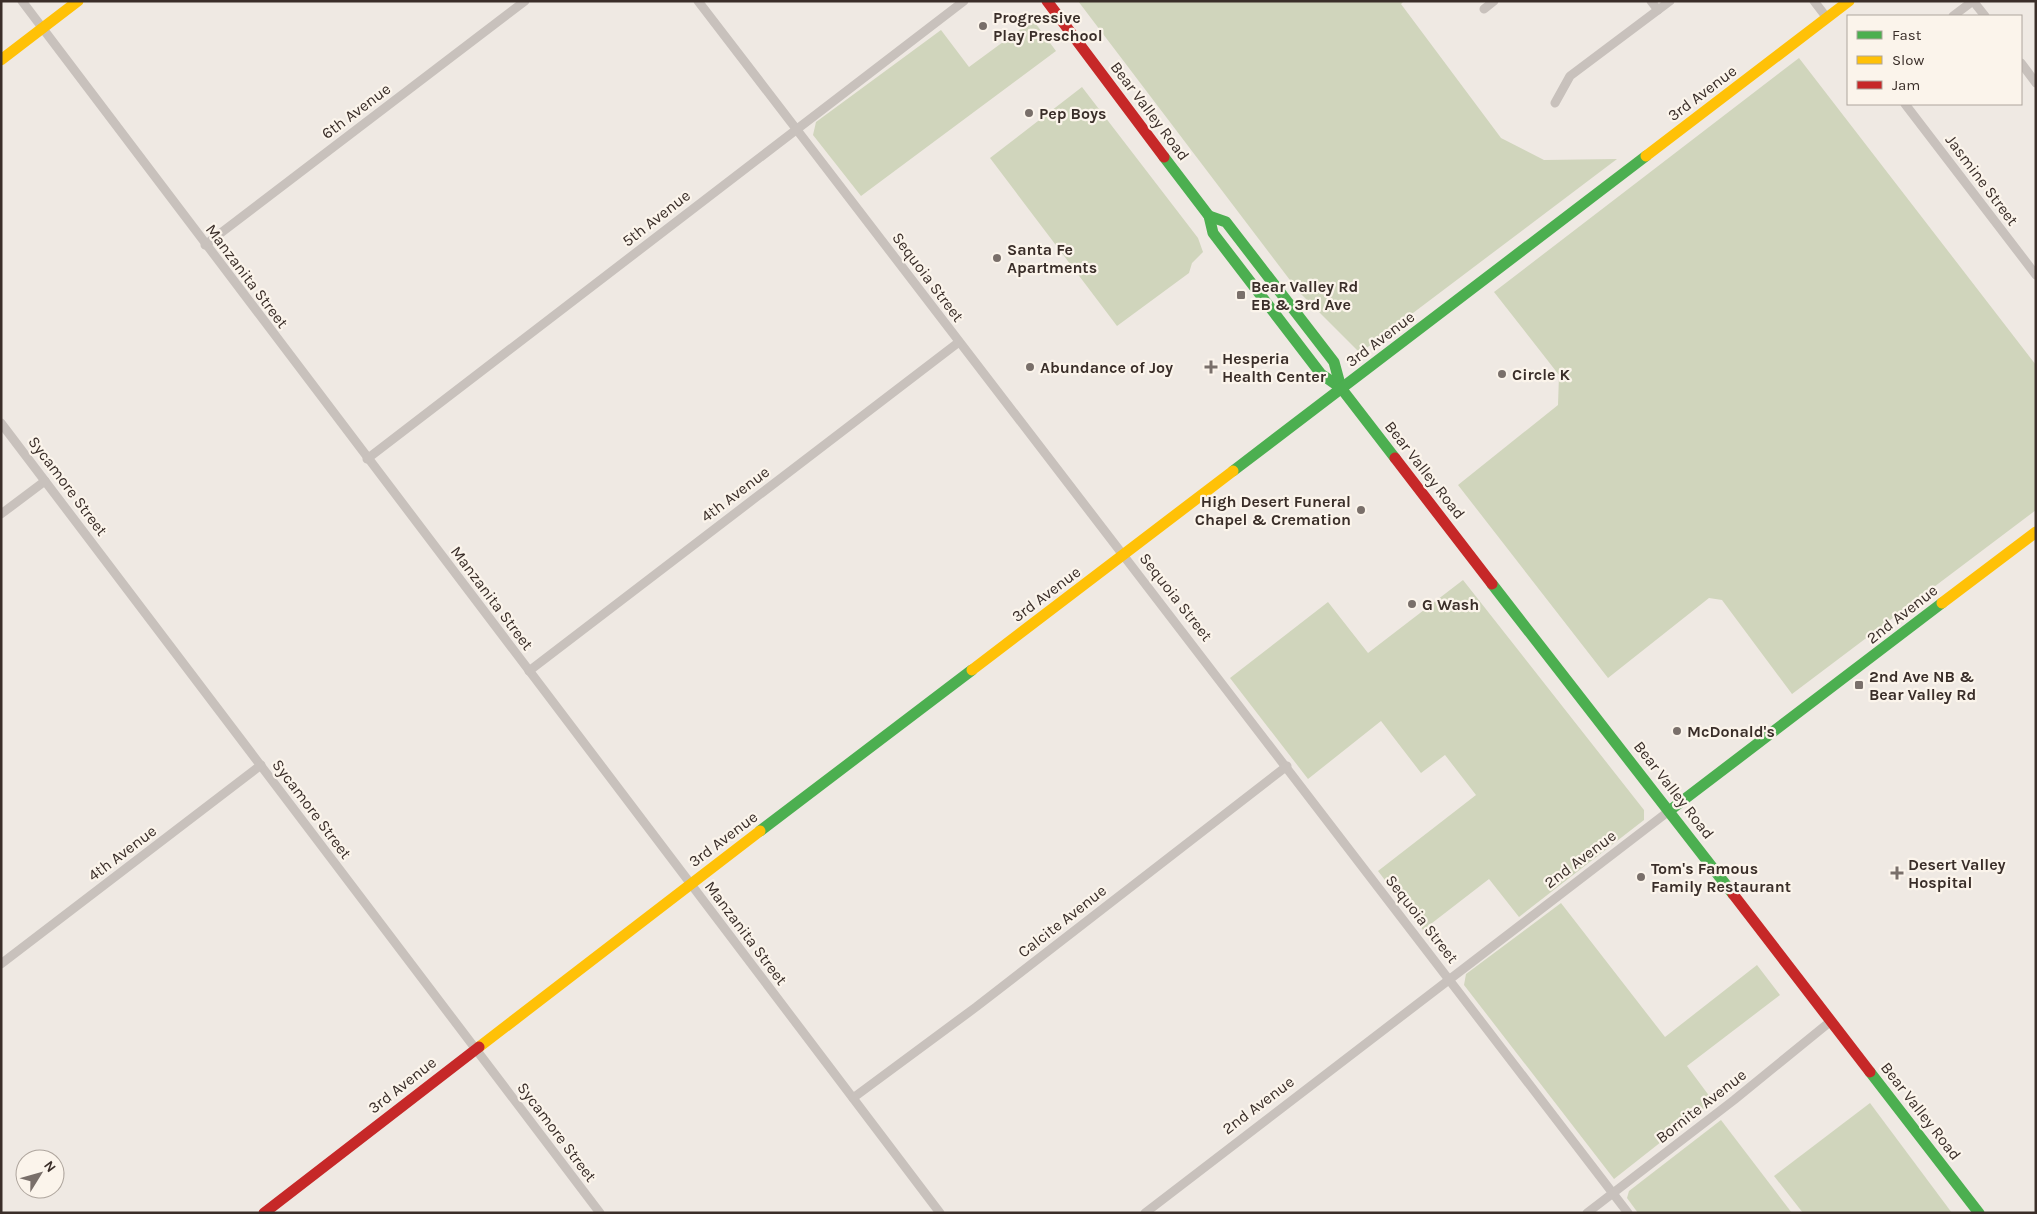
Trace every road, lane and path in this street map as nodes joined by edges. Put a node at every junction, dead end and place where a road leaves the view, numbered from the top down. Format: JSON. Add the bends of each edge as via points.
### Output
{"nodes":[{"id":1,"x":22,"y":1,"type":"edge"},
{"id":2,"x":78,"y":1,"type":"edge"},
{"id":3,"x":525,"y":1,"type":"edge"},
{"id":4,"x":698,"y":1,"type":"edge"},
{"id":5,"x":964,"y":1,"type":"edge"},
{"id":6,"x":1047,"y":1,"type":"edge"},
{"id":7,"x":1494,"y":1,"type":"edge"},
{"id":8,"x":1651,"y":1,"type":"edge"},
{"id":9,"x":1670,"y":1,"type":"edge"},
{"id":10,"x":1814,"y":1,"type":"edge"},
{"id":11,"x":1848,"y":1,"type":"edge"},
{"id":12,"x":1973,"y":1,"type":"edge"},
{"id":13,"x":1484,"y":9,"type":"dead end"},
{"id":14,"x":1658,"y":10,"type":"junction"},
{"id":15,"x":1954,"y":15,"type":"edge"},
{"id":16,"x":1984,"y":15,"type":"edge"},
{"id":17,"x":1827,"y":18,"type":"junction"},
{"id":18,"x":42,"y":29,"type":"junction"},
{"id":19,"x":1,"y":60,"type":"edge"},
{"id":20,"x":2022,"y":65,"type":"edge"},
{"id":21,"x":2036,"y":83,"type":"edge"},
{"id":22,"x":1555,"y":103,"type":"dead end"},
{"id":23,"x":1906,"y":105,"type":"edge"},
{"id":24,"x":796,"y":129,"type":"junction"},
{"id":25,"x":1209,"y":216,"type":"junction"},
{"id":26,"x":206,"y":245,"type":"junction"},
{"id":27,"x":2036,"y":274,"type":"edge"},
{"id":28,"x":960,"y":342,"type":"junction"},
{"id":29,"x":1341,"y":388,"type":"junction"},
{"id":30,"x":1,"y":423,"type":"edge"},
{"id":31,"x":367,"y":458,"type":"junction"},
{"id":32,"x":44,"y":481,"type":"junction"},
{"id":33,"x":1,"y":514,"type":"edge"},
{"id":34,"x":2036,"y":532,"type":"edge"},
{"id":35,"x":1124,"y":555,"type":"junction"},
{"id":36,"x":529,"y":671,"type":"junction"},
{"id":37,"x":261,"y":765,"type":"junction"},
{"id":38,"x":1287,"y":766,"type":"junction"},
{"id":39,"x":1669,"y":811,"type":"junction"},
{"id":40,"x":690,"y":884,"type":"junction"},
{"id":41,"x":1,"y":964,"type":"edge"},
{"id":42,"x":1450,"y":979,"type":"junction"},
{"id":43,"x":1831,"y":1021,"type":"junction"},
{"id":44,"x":475,"y":1049,"type":"junction"},
{"id":45,"x":853,"y":1098,"type":"junction"},
{"id":46,"x":1613,"y":1193,"type":"junction"},
{"id":47,"x":264,"y":1213,"type":"edge"},
{"id":48,"x":600,"y":1213,"type":"edge"},
{"id":49,"x":940,"y":1213,"type":"edge"},
{"id":50,"x":1145,"y":1213,"type":"edge"},
{"id":51,"x":1587,"y":1213,"type":"edge"},
{"id":52,"x":1628,"y":1213,"type":"edge"},
{"id":53,"x":1979,"y":1213,"type":"edge"}],
"edges":[{"from":1,"to":18,"type":"street","name":"Manzanita Street"},
{"from":2,"to":18,"type":"street"},
{"from":3,"to":26,"type":"street","name":"6th Avenue"},
{"from":4,"to":24,"type":"street","name":"Sequoia Street"},
{"from":5,"to":24,"type":"street","name":"5th Avenue"},
{"from":6,"to":25,"type":"street","name":"Bear Valley Road"},
{"from":7,"to":13,"type":"street"},
{"from":8,"to":14,"type":"street"},
{"from":9,"to":14,"type":"street"},
{"from":10,"to":17,"type":"street"},
{"from":11,"to":17,"type":"street","name":"3rd Avenue"},
{"from":12,"to":15,"type":"street"},
{"from":12,"to":16,"type":"street"},
{"from":14,"to":22,"type":"street","via":[[1570,76]]},
{"from":17,"to":29,"type":"street","name":"3rd Avenue"},
{"from":18,"to":19,"type":"street"},
{"from":18,"to":26,"type":"street","name":"Manzanita Street"},
{"from":20,"to":21,"type":"street"},
{"from":23,"to":27,"type":"street","name":"Jasmine Street"},
{"from":24,"to":28,"type":"street","name":"Sequoia Street"},
{"from":24,"to":31,"type":"street","name":"5th Avenue"},
{"from":25,"to":29,"type":"street","name":"Bear Valley Road","via":[[1213,234],[1321,374]]},
{"from":25,"to":29,"type":"street","name":"Bear Valley Road","via":[[1226,222],[1334,362]]},
{"from":26,"to":31,"type":"street","name":"Manzanita Street"},
{"from":28,"to":35,"type":"street","name":"Sequoia Street"},
{"from":28,"to":36,"type":"street","name":"4th Avenue"},
{"from":29,"to":35,"type":"street","name":"3rd Avenue"},
{"from":29,"to":39,"type":"street","name":"Bear Valley Road"},
{"from":30,"to":32,"type":"street","name":"Sycamore Street"},
{"from":31,"to":36,"type":"street","name":"Manzanita Street"},
{"from":32,"to":33,"type":"street"},
{"from":32,"to":37,"type":"street","name":"Sycamore Street"},
{"from":34,"to":39,"type":"street","name":"2nd Avenue"},
{"from":35,"to":38,"type":"street","name":"Sequoia Street"},
{"from":35,"to":40,"type":"street","name":"3rd Avenue"},
{"from":36,"to":40,"type":"street","name":"Manzanita Street"},
{"from":37,"to":41,"type":"street","name":"4th Avenue"},
{"from":37,"to":44,"type":"street","name":"Sycamore Street"},
{"from":38,"to":42,"type":"street","name":"Sequoia Street"},
{"from":38,"to":45,"type":"street","name":"Calcite Avenue"},
{"from":39,"to":42,"type":"street","name":"2nd Avenue"},
{"from":39,"to":43,"type":"street","name":"Bear Valley Road"},
{"from":40,"to":44,"type":"street","name":"3rd Avenue"},
{"from":40,"to":45,"type":"street","name":"Manzanita Street"},
{"from":42,"to":46,"type":"street","name":"Sequoia Street"},
{"from":42,"to":50,"type":"street","name":"2nd Avenue"},
{"from":43,"to":46,"type":"street","name":"Bornite Avenue"},
{"from":43,"to":53,"type":"street","name":"Bear Valley Road"},
{"from":44,"to":47,"type":"street","name":"3rd Avenue"},
{"from":44,"to":48,"type":"street","name":"Sycamore Street"},
{"from":45,"to":49,"type":"street","name":"Manzanita Street"},
{"from":46,"to":51,"type":"street","name":"Bornite Avenue"},
{"from":46,"to":52,"type":"street","name":"Sequoia Street"}]}
